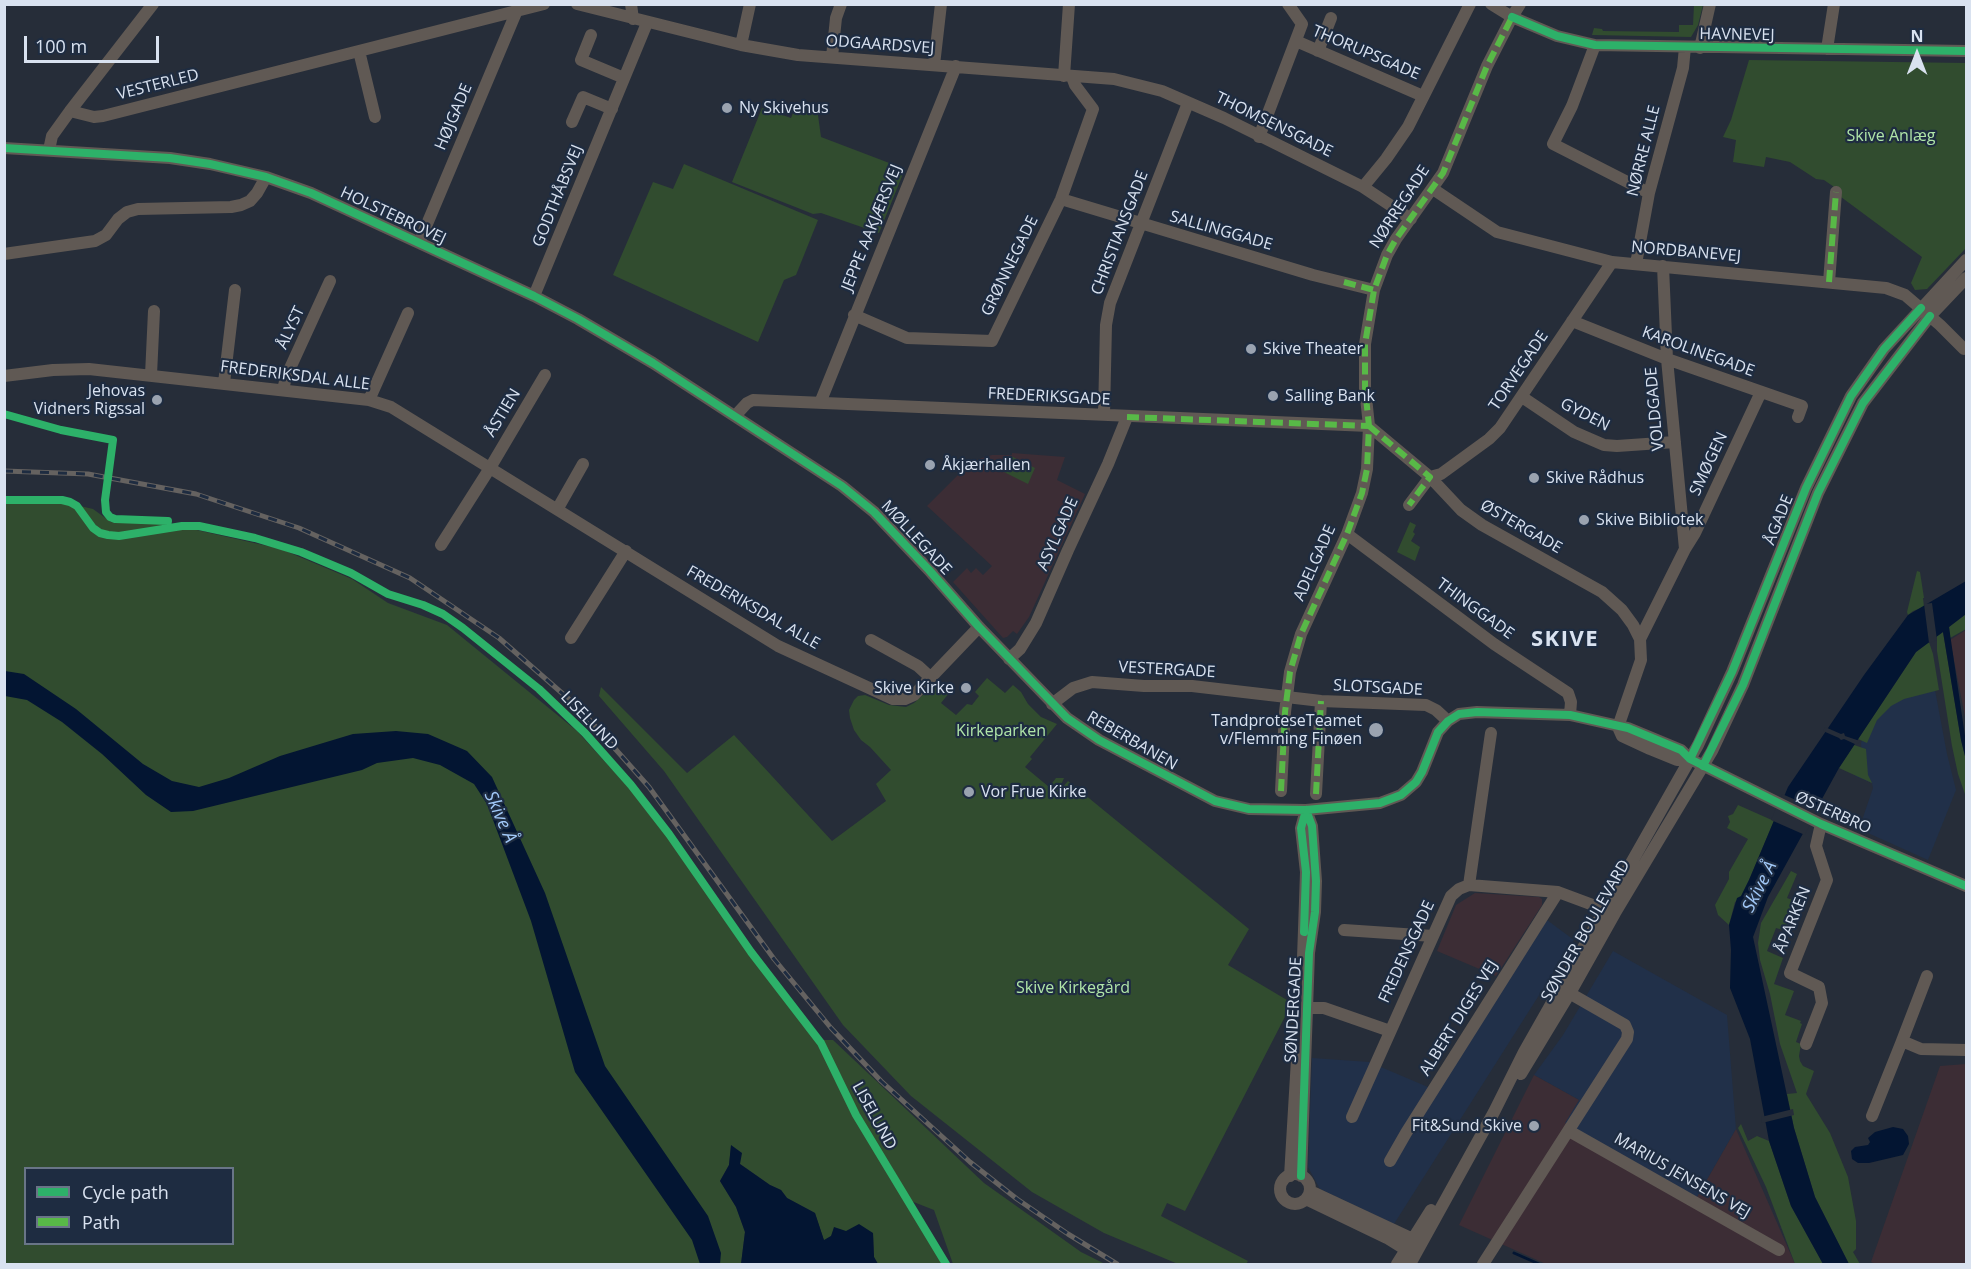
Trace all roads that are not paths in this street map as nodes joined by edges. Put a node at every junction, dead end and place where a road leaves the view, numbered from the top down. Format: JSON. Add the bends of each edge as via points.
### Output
{"nodes":[{"id":1,"x":153,"y":4,"type":"edge"},
{"id":2,"x":544,"y":4,"type":"edge"},
{"id":3,"x":577,"y":4,"type":"edge"},
{"id":4,"x":631,"y":4,"type":"edge"},
{"id":5,"x":750,"y":4,"type":"edge"},
{"id":6,"x":841,"y":4,"type":"edge"},
{"id":7,"x":942,"y":4,"type":"edge"},
{"id":8,"x":1069,"y":4,"type":"edge"},
{"id":9,"x":1288,"y":4,"type":"edge"},
{"id":10,"x":1470,"y":4,"type":"edge"},
{"id":11,"x":1491,"y":4,"type":"edge"},
{"id":12,"x":1520,"y":4,"type":"edge"},
{"id":13,"x":1710,"y":4,"type":"edge"},
{"id":14,"x":1834,"y":4,"type":"edge"},
{"id":15,"x":518,"y":8,"type":"edge"},
{"id":16,"x":1512,"y":17,"type":"junction"},
{"id":17,"x":1331,"y":18,"type":"dead end"},
{"id":18,"x":633,"y":19,"type":"junction"},
{"id":19,"x":647,"y":23,"type":"junction"},
{"id":20,"x":591,"y":35,"type":"dead end"},
{"id":21,"x":1296,"y":41,"type":"junction"},
{"id":22,"x":741,"y":45,"type":"junction"},
{"id":23,"x":1595,"y":45,"type":"junction"},
{"id":24,"x":1685,"y":48,"type":"junction"},
{"id":25,"x":1701,"y":48,"type":"junction"},
{"id":26,"x":1827,"y":49,"type":"junction"},
{"id":27,"x":360,"y":51,"type":"junction"},
{"id":28,"x":1318,"y":51,"type":"junction"},
{"id":29,"x":1966,"y":51,"type":"edge"},
{"id":30,"x":832,"y":57,"type":"junction"},
{"id":31,"x":934,"y":65,"type":"junction"},
{"id":32,"x":956,"y":66,"type":"junction"},
{"id":33,"x":1068,"y":76,"type":"junction"},
{"id":34,"x":624,"y":78,"type":"junction"},
{"id":35,"x":1114,"y":79,"type":"joint"},
{"id":36,"x":1423,"y":96,"type":"junction"},
{"id":37,"x":1188,"y":103,"type":"junction"},
{"id":38,"x":612,"y":109,"type":"junction"},
{"id":39,"x":70,"y":111,"type":"junction"},
{"id":40,"x":375,"y":117,"type":"dead end"},
{"id":41,"x":572,"y":122,"type":"dead end"},
{"id":42,"x":1259,"y":137,"type":"junction"},
{"id":43,"x":4,"y":148,"type":"edge"},
{"id":44,"x":49,"y":150,"type":"junction"},
{"id":45,"x":266,"y":177,"type":"junction"},
{"id":46,"x":1363,"y":187,"type":"junction"},
{"id":47,"x":1433,"y":189,"type":"junction"},
{"id":48,"x":1836,"y":192,"type":"dead end"},
{"id":49,"x":1649,"y":193,"type":"junction"},
{"id":50,"x":1061,"y":199,"type":"junction"},
{"id":51,"x":1411,"y":219,"type":"junction"},
{"id":52,"x":1140,"y":225,"type":"junction"},
{"id":53,"x":419,"y":243,"type":"junction"},
{"id":54,"x":4,"y":254,"type":"edge"},
{"id":55,"x":1966,"y":260,"type":"edge"},
{"id":56,"x":1612,"y":261,"type":"junction"},
{"id":57,"x":1636,"y":264,"type":"junction"},
{"id":58,"x":1663,"y":266,"type":"junction"},
{"id":59,"x":1966,"y":278,"type":"edge"},
{"id":60,"x":330,"y":281,"type":"dead end"},
{"id":61,"x":1829,"y":282,"type":"junction"},
{"id":62,"x":235,"y":290,"type":"dead end"},
{"id":63,"x":1374,"y":290,"type":"junction"},
{"id":64,"x":534,"y":296,"type":"junction"},
{"id":65,"x":154,"y":311,"type":"dead end"},
{"id":66,"x":408,"y":313,"type":"dead end"},
{"id":67,"x":854,"y":315,"type":"junction"},
{"id":68,"x":1930,"y":316,"type":"junction"},
{"id":69,"x":1572,"y":321,"type":"junction"},
{"id":70,"x":1964,"y":349,"type":"dead end"},
{"id":71,"x":1667,"y":359,"type":"junction"},
{"id":72,"x":151,"y":375,"type":"junction"},
{"id":73,"x":545,"y":375,"type":"dead end"},
{"id":74,"x":4,"y":376,"type":"edge"},
{"id":75,"x":224,"y":383,"type":"junction"},
{"id":76,"x":283,"y":390,"type":"junction"},
{"id":77,"x":1761,"y":392,"type":"junction"},
{"id":78,"x":1522,"y":397,"type":"junction"},
{"id":79,"x":369,"y":400,"type":"junction"},
{"id":80,"x":820,"y":404,"type":"junction"},
{"id":81,"x":1104,"y":415,"type":"junction"},
{"id":82,"x":735,"y":416,"type":"junction"},
{"id":83,"x":1127,"y":417,"type":"junction"},
{"id":84,"x":1797,"y":417,"type":"dead end"},
{"id":85,"x":1369,"y":426,"type":"junction"},
{"id":86,"x":1674,"y":442,"type":"junction"},
{"id":87,"x":583,"y":464,"type":"dead end"},
{"id":88,"x":490,"y":468,"type":"junction"},
{"id":89,"x":1430,"y":477,"type":"junction"},
{"id":90,"x":1409,"y":505,"type":"dead end"},
{"id":91,"x":558,"y":508,"type":"junction"},
{"id":92,"x":1347,"y":534,"type":"junction"},
{"id":93,"x":441,"y":545,"type":"dead end"},
{"id":94,"x":1685,"y":549,"type":"junction"},
{"id":95,"x":626,"y":551,"type":"junction"},
{"id":96,"x":979,"y":627,"type":"junction"},
{"id":97,"x":571,"y":638,"type":"dead end"},
{"id":98,"x":1640,"y":639,"type":"junction"},
{"id":99,"x":871,"y":640,"type":"dead end"},
{"id":100,"x":1009,"y":659,"type":"junction"},
{"id":101,"x":932,"y":678,"type":"junction"},
{"id":102,"x":1286,"y":698,"type":"junction"},
{"id":103,"x":1321,"y":701,"type":"junction"},
{"id":104,"x":1052,"y":704,"type":"junction"},
{"id":105,"x":1570,"y":715,"type":"junction"},
{"id":106,"x":1448,"y":721,"type":"junction"},
{"id":107,"x":1617,"y":727,"type":"junction"},
{"id":108,"x":1491,"y":733,"type":"dead end"},
{"id":109,"x":1690,"y":759,"type":"junction"},
{"id":110,"x":1703,"y":766,"type":"junction"},
{"id":111,"x":1281,"y":790,"type":"dead end"},
{"id":112,"x":1316,"y":794,"type":"dead end"},
{"id":113,"x":1306,"y":810,"type":"junction"},
{"id":114,"x":1821,"y":824,"type":"junction"},
{"id":115,"x":1469,"y":885,"type":"junction"},
{"id":116,"x":1966,"y":886,"type":"edge"},
{"id":117,"x":1558,"y":892,"type":"junction"},
{"id":118,"x":1609,"y":911,"type":"junction"},
{"id":119,"x":1344,"y":930,"type":"dead end"},
{"id":120,"x":1433,"y":936,"type":"junction"},
{"id":121,"x":1927,"y":976,"type":"dead end"},
{"id":122,"x":1565,"y":990,"type":"junction"},
{"id":123,"x":1306,"y":1008,"type":"junction"},
{"id":124,"x":1390,"y":1031,"type":"junction"},
{"id":125,"x":1902,"y":1041,"type":"junction"},
{"id":126,"x":1806,"y":1044,"type":"dead end"},
{"id":127,"x":1966,"y":1050,"type":"edge"},
{"id":128,"x":1872,"y":1116,"type":"dead end"},
{"id":129,"x":1352,"y":1117,"type":"dead end"},
{"id":130,"x":1569,"y":1131,"type":"junction"},
{"id":131,"x":1390,"y":1161,"type":"dead end"},
{"id":132,"x":1295,"y":1176,"type":"junction"},
{"id":133,"x":1308,"y":1195,"type":"junction"},
{"id":134,"x":1413,"y":1250,"type":"edge"},
{"id":135,"x":1779,"y":1250,"type":"dead end"},
{"id":136,"x":1397,"y":1264,"type":"edge"},
{"id":137,"x":1483,"y":1264,"type":"edge"}],
"edges":[{"from":1,"to":39,"type":"street"},
{"from":2,"to":15,"type":"street","name":"VESTERLED"},
{"from":3,"to":18,"type":"street","name":"ODGAARDSVEJ"},
{"from":4,"to":18,"type":"street"},
{"from":5,"to":22,"type":"street"},
{"from":6,"to":30,"type":"street"},
{"from":7,"to":31,"type":"street"},
{"from":8,"to":33,"type":"street"},
{"from":9,"to":21,"type":"street","via":[[1302,24]]},
{"from":10,"to":36,"type":"street","name":"THORUPSGADE"},
{"from":11,"to":16,"type":"street","name":"HAVNEVEJ"},
{"from":12,"to":16,"type":"street","name":"NØRREGADE"},
{"from":13,"to":25,"type":"street"},
{"from":14,"to":26,"type":"street"},
{"from":15,"to":27,"type":"street","name":"VESTERLED"},
{"from":15,"to":53,"type":"street","name":"HØJGADE"},
{"from":16,"to":23,"type":"street","name":"HAVNEVEJ","via":[[1557,36]]},
{"from":16,"to":47,"type":"street","name":"NØRREGADE"},
{"from":17,"to":28,"type":"street"},
{"from":18,"to":19,"type":"street","name":"ODGAARDSVEJ"},
{"from":19,"to":22,"type":"street","name":"ODGAARDSVEJ"},
{"from":19,"to":34,"type":"street","name":"GODTHÅBSVEJ"},
{"from":20,"to":34,"type":"street","via":[[581,60]]},
{"from":21,"to":28,"type":"street","name":"THORUPSGADE"},
{"from":21,"to":42,"type":"street"},
{"from":22,"to":30,"type":"street","name":"ODGAARDSVEJ"},
{"from":23,"to":24,"type":"street","name":"HAVNEVEJ"},
{"from":23,"to":49,"type":"street","via":[[1553,144]]},
{"from":24,"to":25,"type":"street","name":"HAVNEVEJ"},
{"from":24,"to":49,"type":"street","name":"NØRRE ALLE"},
{"from":25,"to":26,"type":"street","name":"HAVNEVEJ"},
{"from":26,"to":29,"type":"street","name":"HAVNEVEJ"},
{"from":27,"to":39,"type":"street","name":"VESTERLED","via":[[103,116]]},
{"from":27,"to":40,"type":"street"},
{"from":28,"to":36,"type":"street","name":"THORUPSGADE"},
{"from":30,"to":31,"type":"street","name":"ODGAARDSVEJ"},
{"from":31,"to":32,"type":"street","name":"ODGAARDSVEJ"},
{"from":32,"to":33,"type":"street","name":"ODGAARDSVEJ"},
{"from":32,"to":67,"type":"street","name":"JEPPE AAKJÆRSVEJ"},
{"from":33,"to":35,"type":"street","name":"ODGAARDSVEJ"},
{"from":33,"to":50,"type":"street","name":"GRØNNEGADE","via":[[1093,109]]},
{"from":34,"to":38,"type":"street","name":"GODTHÅBSVEJ"},
{"from":35,"to":37,"type":"street","name":"THOMSENSGADE"},
{"from":36,"to":46,"type":"street","name":"THORUPSGADE","via":[[1408,127]]},
{"from":37,"to":42,"type":"street","name":"THOMSENSGADE"},
{"from":37,"to":52,"type":"street","name":"CHRISTIANSGADE"},
{"from":38,"to":41,"type":"street","name":"GODTHÅBSVEJ","via":[[583,97]]},
{"from":38,"to":64,"type":"street","name":"GODTHÅBSVEJ"},
{"from":39,"to":44,"type":"street","via":[[52,136]]},
{"from":42,"to":46,"type":"street","name":"THOMSENSGADE"},
{"from":43,"to":44,"type":"street","name":"HOLSTEBROVEJ"},
{"from":44,"to":45,"type":"street","name":"HOLSTEBROVEJ","via":[[170,158]]},
{"from":45,"to":53,"type":"street","name":"HOLSTEBROVEJ"},
{"from":45,"to":54,"type":"street","via":[[250,201],[241,205],[138,209],[127,212],[95,241]]},
{"from":46,"to":51,"type":"street","name":"THOMSENSGADE"},
{"from":47,"to":51,"type":"street","name":"NØRREGADE"},
{"from":47,"to":56,"type":"street","name":"NORDBANEVEJ","via":[[1497,231]]},
{"from":48,"to":61,"type":"street"},
{"from":49,"to":57,"type":"street","name":"NØRRE ALLE"},
{"from":50,"to":52,"type":"street","name":"SALLINGGADE"},
{"from":50,"to":67,"type":"street","name":"GRØNNEGADE","via":[[992,341],[907,338]]},
{"from":51,"to":63,"type":"street","name":"NØRREGADE","via":[[1387,255]]},
{"from":52,"to":63,"type":"street","name":"SALLINGGADE"},
{"from":52,"to":81,"type":"street","name":"CHRISTIANSGADE","via":[[1110,303]]},
{"from":53,"to":64,"type":"street","name":"HOLSTEBROVEJ"},
{"from":55,"to":68,"type":"street","name":"ÅGADE"},
{"from":56,"to":57,"type":"street","name":"NORDBANEVEJ"},
{"from":56,"to":69,"type":"street","name":"TORVEGADE"},
{"from":57,"to":58,"type":"street","name":"NORDBANEVEJ"},
{"from":58,"to":61,"type":"street","name":"NORDBANEVEJ"},
{"from":58,"to":71,"type":"street","name":"VOLDGADE"},
{"from":59,"to":68,"type":"street","name":"ÅGADE"},
{"from":60,"to":76,"type":"street","name":"ÅLYST"},
{"from":61,"to":68,"type":"street","name":"NORDBANEVEJ","via":[[1886,288],[1905,295]]},
{"from":62,"to":75,"type":"street"},
{"from":63,"to":85,"type":"street","name":"NØRREGADE","via":[[1365,344]]},
{"from":64,"to":82,"type":"street","name":"HOLSTEBROVEJ","via":[[632,350]]},
{"from":65,"to":72,"type":"street"},
{"from":66,"to":79,"type":"street"},
{"from":67,"to":80,"type":"street","name":"JEPPE AAKJÆRSVEJ"},
{"from":68,"to":70,"type":"street","name":"NORDBANEVEJ"},
{"from":68,"to":109,"type":"street","name":"ÅGADE","via":[[1884,349],[1851,396],[1806,488],[1732,672]]},
{"from":68,"to":110,"type":"street","name":"ÅGADE","via":[[1863,403],[1818,493],[1743,685]]},
{"from":69,"to":71,"type":"street","name":"KAROLINEGADE"},
{"from":69,"to":78,"type":"street","name":"TORVEGADE"},
{"from":71,"to":77,"type":"street","name":"KAROLINEGADE"},
{"from":71,"to":86,"type":"street","name":"VOLDGADE"},
{"from":72,"to":74,"type":"street","name":"FREDERIKSDAL ALLE","via":[[89,369]]},
{"from":72,"to":75,"type":"street","name":"FREDERIKSDAL ALLE"},
{"from":73,"to":88,"type":"street","name":"ÅSTIEN"},
{"from":75,"to":76,"type":"street","name":"FREDERIKSDAL ALLE"},
{"from":76,"to":79,"type":"street","name":"FREDERIKSDAL ALLE"},
{"from":77,"to":84,"type":"street","name":"KAROLINEGADE","via":[[1802,406]]},
{"from":77,"to":94,"type":"street","name":"SMØGEN"},
{"from":78,"to":86,"type":"street","name":"GYDEN","via":[[1574,432],[1604,445]]},
{"from":78,"to":89,"type":"street","name":"TORVEGADE","via":[[1489,439],[1441,474]]},
{"from":79,"to":88,"type":"street","name":"FREDERIKSDAL ALLE","via":[[413,419]]},
{"from":80,"to":81,"type":"street","name":"FREDERIKSGADE"},
{"from":80,"to":82,"type":"street","name":"FREDERIKSGADE","via":[[753,400]]},
{"from":81,"to":83,"type":"street","name":"FREDERIKSGADE"},
{"from":82,"to":96,"type":"street","name":"MØLLEGADE","via":[[842,486],[874,512]]},
{"from":83,"to":85,"type":"street","name":"FREDERIKSGADE"},
{"from":83,"to":100,"type":"street","name":"ASYLGADE","via":[[1036,623]]},
{"from":85,"to":89,"type":"street","name":"ØSTERGADE"},
{"from":85,"to":92,"type":"street","name":"ADELGADE","via":[[1367,469]]},
{"from":86,"to":94,"type":"street","name":"VOLDGADE"},
{"from":87,"to":91,"type":"street"},
{"from":88,"to":91,"type":"street","name":"FREDERIKSDAL ALLE"},
{"from":88,"to":93,"type":"street"},
{"from":89,"to":90,"type":"street"},
{"from":89,"to":98,"type":"street","name":"ØSTERGADE","via":[[1461,510],[1482,525],[1602,592],[1622,610]]},
{"from":91,"to":95,"type":"street","name":"FREDERIKSDAL ALLE"},
{"from":92,"to":102,"type":"street","name":"ADELGADE","via":[[1301,634]]},
{"from":92,"to":105,"type":"street","name":"THINGGADE","via":[[1494,644],[1568,693]]},
{"from":94,"to":98,"type":"street","name":"SMØGEN"},
{"from":95,"to":97,"type":"street"},
{"from":95,"to":101,"type":"street","name":"FREDERIKSDAL ALLE","via":[[778,646],[893,699],[912,696]]},
{"from":96,"to":100,"type":"street","name":"REBERBANEN"},
{"from":96,"to":101,"type":"street","name":"FREDERIKSDAL ALLE"},
{"from":98,"to":107,"type":"street","name":"ØSTERGADE","via":[[1641,660]]},
{"from":99,"to":101,"type":"street"},
{"from":100,"to":104,"type":"street","name":"REBERBANEN"},
{"from":102,"to":103,"type":"street","name":"SLOTSGADE"},
{"from":102,"to":104,"type":"street","name":"VESTERGADE","via":[[1192,686],[1092,682],[1072,688]]},
{"from":102,"to":111,"type":"street","name":"ADELGADE"},
{"from":103,"to":106,"type":"street","name":"SLOTSGADE","via":[[1426,705]]},
{"from":103,"to":112,"type":"street"},
{"from":104,"to":113,"type":"street","name":"REBERBANEN","via":[[1099,740],[1215,801],[1249,809]]},
{"from":105,"to":106,"type":"street","via":[[1470,712]]},
{"from":105,"to":107,"type":"street"},
{"from":106,"to":113,"type":"street","name":"REBERBANEN","via":[[1436,736],[1418,779],[1401,795],[1380,803]]},
{"from":107,"to":109,"type":"street","name":"ØSTERBRO","via":[[1622,736],[1641,745],[1677,760]]},
{"from":108,"to":115,"type":"street"},
{"from":109,"to":110,"type":"street","name":"ØSTERBRO"},
{"from":109,"to":118,"type":"street","name":"SØNDER BOULEVARD"},
{"from":110,"to":114,"type":"street","name":"ØSTERBRO"},
{"from":110,"to":118,"type":"street","name":"SØNDER BOULEVARD"},
{"from":113,"to":123,"type":"street","name":"SØNDERGADE","via":[[1312,826],[1316,872]]},
{"from":113,"to":132,"type":"street","name":"SØNDERGADE","via":[[1301,828],[1306,872]]},
{"from":114,"to":116,"type":"street","name":"ØSTERBRO"},
{"from":114,"to":126,"type":"street","name":"ÅPARKEN","via":[[1816,846],[1827,880],[1790,973],[1819,987],[1822,1003]]},
{"from":115,"to":117,"type":"street"},
{"from":115,"to":120,"type":"street","name":"FREDENSGADE","via":[[1451,896]]},
{"from":117,"to":118,"type":"street"},
{"from":117,"to":131,"type":"street","name":"ALBERT DIGES VEJ"},
{"from":118,"to":122,"type":"street","name":"SØNDER BOULEVARD"},
{"from":119,"to":120,"type":"street"},
{"from":120,"to":124,"type":"street","name":"FREDENSGADE"},
{"from":121,"to":125,"type":"street"},
{"from":122,"to":130,"type":"street","via":[[1618,1020],[1628,1032]]},
{"from":122,"to":134,"type":"street","name":"SØNDER BOULEVARD","via":[[1521,1059]]},
{"from":123,"to":124,"type":"street","via":[[1324,1008]]},
{"from":123,"to":132,"type":"street","name":"SØNDERGADE"},
{"from":124,"to":129,"type":"street","name":"FREDENSGADE"},
{"from":125,"to":127,"type":"street","via":[[1921,1049]]},
{"from":125,"to":128,"type":"street"},
{"from":130,"to":135,"type":"street","name":"MARIUS JENSENS VEJ"},
{"from":130,"to":137,"type":"street"},
{"from":132,"to":133,"type":"street","via":[[1308,1182]]},
{"from":132,"to":133,"type":"street","via":[[1286,1178],[1281,1186],[1284,1199],[1302,1203]]},
{"from":133,"to":134,"type":"street"},
{"from":134,"to":136,"type":"street","name":"SØNDER BOULEVARD"}]}
